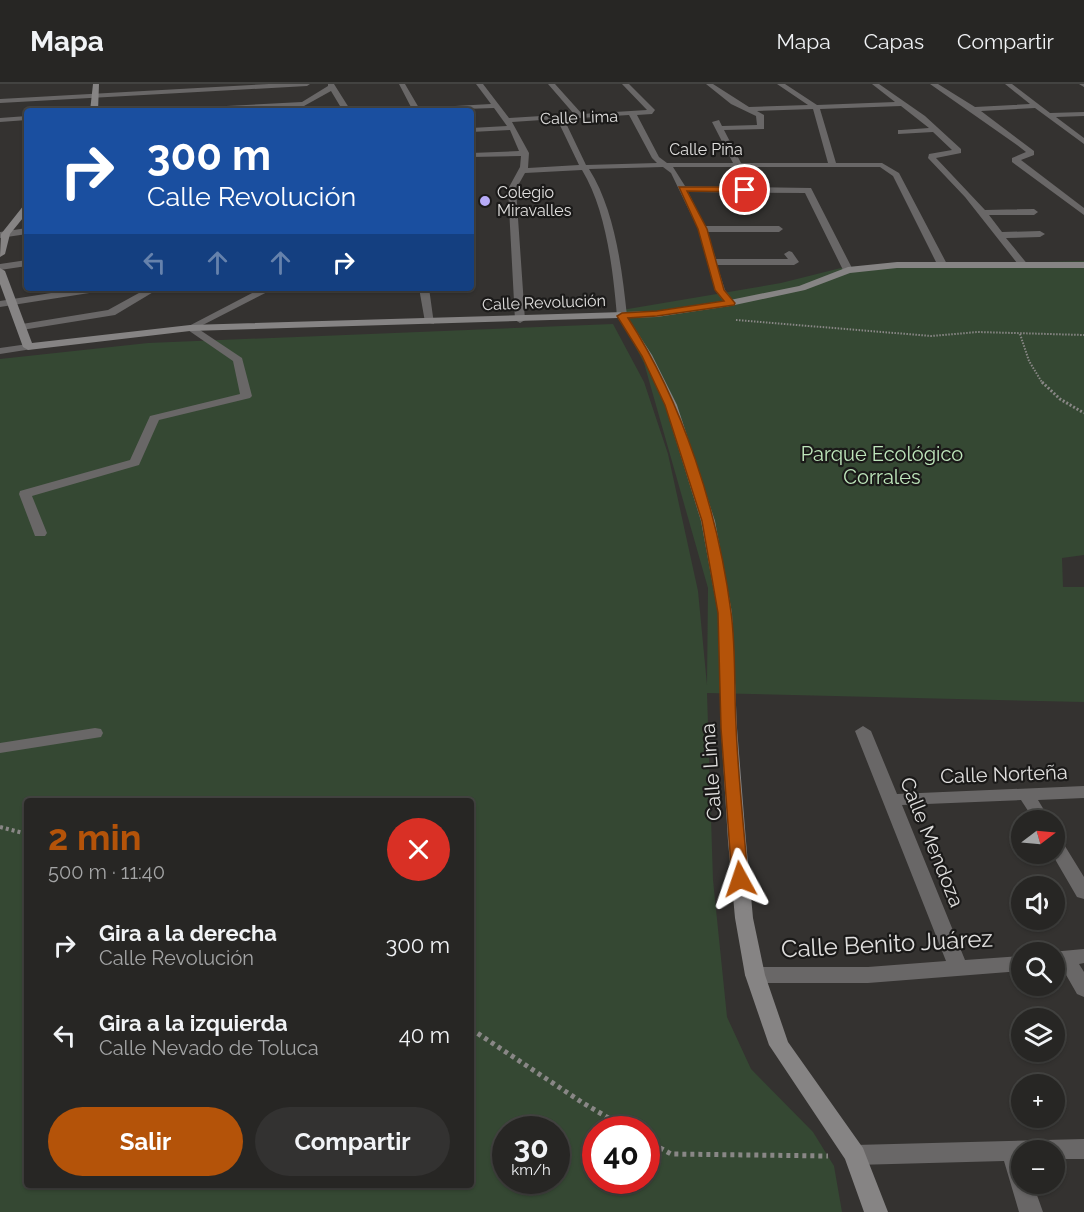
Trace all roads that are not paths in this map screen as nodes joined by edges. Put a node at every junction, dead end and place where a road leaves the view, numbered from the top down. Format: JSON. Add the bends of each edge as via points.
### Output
{"nodes":[{"id":1,"x":96,"y":84,"type":"edge"},
{"id":2,"x":307,"y":84,"type":"edge"},
{"id":3,"x":402,"y":84,"type":"edge"},
{"id":4,"x":479,"y":84,"type":"edge"},
{"id":5,"x":551,"y":84,"type":"edge"},
{"id":6,"x":625,"y":84,"type":"edge"},
{"id":7,"x":709,"y":84,"type":"edge"},
{"id":8,"x":780,"y":84,"type":"edge"},
{"id":9,"x":875,"y":84,"type":"edge"},
{"id":10,"x":933,"y":84,"type":"edge"},
{"id":11,"x":1008,"y":84,"type":"edge"},
{"id":12,"x":331,"y":86,"type":"edge"},
{"id":13,"x":94,"y":96,"type":"junction"},
{"id":14,"x":0,"y":101,"type":"edge"},
{"id":15,"x":903,"y":104,"type":"junction"},
{"id":16,"x":494,"y":106,"type":"junction"},
{"id":17,"x":1037,"y":106,"type":"junction"},
{"id":18,"x":816,"y":107,"type":"junction"},
{"id":19,"x":94,"y":108,"type":"edge"},
{"id":20,"x":226,"y":108,"type":"edge"},
{"id":21,"x":345,"y":108,"type":"edge"},
{"id":22,"x":415,"y":108,"type":"edge"},
{"id":23,"x":463,"y":108,"type":"edge"},
{"id":24,"x":748,"y":109,"type":"junction"},
{"id":25,"x":976,"y":109,"type":"junction"},
{"id":26,"x":1084,"y":114,"type":"edge"},
{"id":27,"x":633,"y":115,"type":"junction"},
{"id":28,"x":1048,"y":116,"type":"junction"},
{"id":29,"x":581,"y":117,"type":"junction"},
{"id":30,"x":24,"y":118,"type":"edge"},
{"id":31,"x":560,"y":118,"type":"junction"},
{"id":32,"x":715,"y":119,"type":"dead end"},
{"id":33,"x":0,"y":120,"type":"edge"},
{"id":34,"x":505,"y":120,"type":"junction"},
{"id":35,"x":513,"y":128,"type":"junction"},
{"id":36,"x":719,"y":128,"type":"junction"},
{"id":37,"x":474,"y":130,"type":"edge"},
{"id":38,"x":936,"y":130,"type":"junction"},
{"id":39,"x":901,"y":132,"type":"dead end"},
{"id":40,"x":1084,"y":142,"type":"edge"},
{"id":41,"x":525,"y":153,"type":"junction"},
{"id":42,"x":474,"y":155,"type":"edge"},
{"id":43,"x":663,"y":164,"type":"junction"},
{"id":44,"x":832,"y":164,"type":"junction"},
{"id":45,"x":738,"y":165,"type":"junction"},
{"id":46,"x":585,"y":167,"type":"junction"},
{"id":47,"x":524,"y":171,"type":"junction"},
{"id":48,"x":682,"y":189,"type":"junction"},
{"id":49,"x":1082,"y":209,"type":"edge"},
{"id":50,"x":24,"y":210,"type":"edge"},
{"id":51,"x":1034,"y":212,"type":"dead end"},
{"id":52,"x":982,"y":213,"type":"junction"},
{"id":53,"x":702,"y":229,"type":"junction"},
{"id":54,"x":779,"y":230,"type":"dead end"},
{"id":55,"x":24,"y":231,"type":"edge"},
{"id":56,"x":3,"y":234,"type":"edge"},
{"id":57,"x":1040,"y":234,"type":"dead end"},
{"id":58,"x":998,"y":235,"type":"junction"},
{"id":59,"x":0,"y":254,"type":"edge"},
{"id":60,"x":789,"y":254,"type":"dead end"},
{"id":61,"x":713,"y":262,"type":"junction"},
{"id":62,"x":24,"y":264,"type":"edge"},
{"id":63,"x":1084,"y":265,"type":"edge"},
{"id":64,"x":942,"y":266,"type":"junction"},
{"id":65,"x":1024,"y":266,"type":"junction"},
{"id":66,"x":0,"y":269,"type":"edge"},
{"id":67,"x":848,"y":270,"type":"junction"},
{"id":68,"x":84,"y":291,"type":"edge"},
{"id":69,"x":150,"y":291,"type":"edge"},
{"id":70,"x":264,"y":291,"type":"edge"},
{"id":71,"x":425,"y":291,"type":"edge"},
{"id":72,"x":12,"y":303,"type":"junction"},
{"id":73,"x":730,"y":303,"type":"junction"},
{"id":74,"x":0,"y":304,"type":"edge"},
{"id":75,"x":622,"y":316,"type":"junction"},
{"id":76,"x":520,"y":320,"type":"junction"},
{"id":77,"x":430,"y":322,"type":"junction"},
{"id":78,"x":22,"y":327,"type":"junction"},
{"id":79,"x":190,"y":328,"type":"junction"},
{"id":80,"x":28,"y":347,"type":"junction"},
{"id":81,"x":0,"y":351,"type":"edge"},
{"id":82,"x":40,"y":533,"type":"dead end"},
{"id":83,"x":863,"y":731,"type":"dead end"},
{"id":84,"x":95,"y":733,"type":"dead end"},
{"id":85,"x":0,"y":748,"type":"edge"},
{"id":86,"x":1084,"y":792,"type":"edge"},
{"id":87,"x":1026,"y":794,"type":"junction"},
{"id":88,"x":891,"y":800,"type":"junction"},
{"id":89,"x":1036,"y":810,"type":"edge"},
{"id":90,"x":1065,"y":860,"type":"edge"},
{"id":91,"x":1084,"y":892,"type":"edge"},
{"id":92,"x":1068,"y":958,"type":"edge"},
{"id":93,"x":1011,"y":964,"type":"edge"},
{"id":94,"x":959,"y":969,"type":"junction"},
{"id":95,"x":755,"y":975,"type":"junction"},
{"id":96,"x":1084,"y":989,"type":"edge"},
{"id":97,"x":1065,"y":1149,"type":"edge"},
{"id":98,"x":1084,"y":1149,"type":"edge"},
{"id":99,"x":1011,"y":1150,"type":"edge"},
{"id":100,"x":855,"y":1155,"type":"junction"},
{"id":101,"x":1026,"y":1194,"type":"edge"},
{"id":102,"x":876,"y":1212,"type":"edge"},
{"id":103,"x":1031,"y":1212,"type":"edge"}],
"edges":[{"from":1,"to":13,"type":"street"},
{"from":2,"to":13,"type":"street"},
{"from":3,"to":22,"type":"street"},
{"from":4,"to":16,"type":"street"},
{"from":5,"to":29,"type":"street"},
{"from":6,"to":27,"type":"street","name":"Calle Lima","via":[[651,110]]},
{"from":7,"to":24,"type":"street"},
{"from":8,"to":18,"type":"street"},
{"from":9,"to":15,"type":"street"},
{"from":10,"to":25,"type":"street"},
{"from":11,"to":17,"type":"street"},
{"from":12,"to":20,"type":"street","via":[[304,104]]},
{"from":12,"to":21,"type":"street"},
{"from":13,"to":14,"type":"street"},
{"from":13,"to":19,"type":"street"},
{"from":15,"to":18,"type":"street"},
{"from":15,"to":38,"type":"street"},
{"from":16,"to":23,"type":"street"},
{"from":16,"to":34,"type":"street"},
{"from":17,"to":25,"type":"street"},
{"from":17,"to":28,"type":"street"},
{"from":18,"to":24,"type":"street"},
{"from":18,"to":44,"type":"street"},
{"from":24,"to":36,"type":"street","via":[[760,115],[761,126]]},
{"from":25,"to":49,"type":"street","via":[[1031,153],[1015,160]]},
{"from":26,"to":28,"type":"street"},
{"from":27,"to":29,"type":"street","name":"Calle Lima"},
{"from":27,"to":43,"type":"street"},
{"from":28,"to":40,"type":"street"},
{"from":29,"to":31,"type":"street","name":"Calle Lima"},
{"from":30,"to":33,"type":"street"},
{"from":31,"to":34,"type":"street","name":"Calle Lima"},
{"from":31,"to":46,"type":"street"},
{"from":32,"to":36,"type":"street"},
{"from":34,"to":35,"type":"street"},
{"from":35,"to":37,"type":"street"},
{"from":35,"to":41,"type":"street"},
{"from":36,"to":45,"type":"street"},
{"from":38,"to":39,"type":"street"},
{"from":38,"to":52,"type":"street","via":[[958,152],[932,158]]},
{"from":41,"to":42,"type":"street"},
{"from":41,"to":47,"type":"street"},
{"from":43,"to":45,"type":"street","name":"Calle Piña"},
{"from":43,"to":46,"type":"street","name":"Calle Piña"},
{"from":43,"to":48,"type":"street","via":[[674,172]]},
{"from":44,"to":45,"type":"street","name":"Calle Piña"},
{"from":44,"to":64,"type":"street","name":"Calle Piña","via":[[889,168]]},
{"from":46,"to":47,"type":"street","name":"Calle Piña"},
{"from":46,"to":75,"type":"street","via":[[595,185],[617,264]]},
{"from":47,"to":76,"type":"street","via":[[512,189]]},
{"from":48,"to":53,"type":"street"},
{"from":48,"to":67,"type":"street","via":[[808,190]]},
{"from":50,"to":56,"type":"street"},
{"from":51,"to":52,"type":"street"},
{"from":52,"to":58,"type":"street"},
{"from":53,"to":54,"type":"street"},
{"from":53,"to":61,"type":"street"},
{"from":55,"to":56,"type":"street"},
{"from":56,"to":59,"type":"street"},
{"from":57,"to":58,"type":"street"},
{"from":58,"to":65,"type":"street"},
{"from":60,"to":61,"type":"street","via":[[794,262]]},
{"from":61,"to":73,"type":"street","via":[[720,290]]},
{"from":62,"to":66,"type":"street"},
{"from":63,"to":65,"type":"street","name":"Calle Revolución"},
{"from":64,"to":65,"type":"street","name":"Calle Revolución"},
{"from":64,"to":67,"type":"street","name":"Calle Revolución"},
{"from":66,"to":72,"type":"street"},
{"from":67,"to":73,"type":"street","name":"Calle Revolución","via":[[802,288]]},
{"from":68,"to":72,"type":"street"},
{"from":69,"to":78,"type":"street","via":[[111,313]]},
{"from":70,"to":79,"type":"street"},
{"from":71,"to":77,"type":"street"},
{"from":72,"to":74,"type":"street"},
{"from":72,"to":78,"type":"street"},
{"from":73,"to":75,"type":"street","name":"Calle Revolución"},
{"from":75,"to":76,"type":"street","name":"Calle Revolución"},
{"from":75,"to":95,"type":"street","name":"Calle Lima","via":[[671,405],[708,521],[725,613],[736,841]]},
{"from":76,"to":77,"type":"street","name":"Calle Revolución"},
{"from":77,"to":79,"type":"street","name":"Calle Revolución"},
{"from":78,"to":80,"type":"street"},
{"from":79,"to":80,"type":"street","name":"Calle Revolución"},
{"from":79,"to":82,"type":"street","via":[[238,360],[246,396],[154,418],[135,462],[25,494]]},
{"from":80,"to":81,"type":"street","name":"Calle Revolución"},
{"from":83,"to":88,"type":"street","name":"Calle Mendoza"},
{"from":84,"to":85,"type":"street"},
{"from":86,"to":87,"type":"street","name":"Calle Norteña"},
{"from":87,"to":88,"type":"street","name":"Calle Norteña"},
{"from":87,"to":89,"type":"street"},
{"from":88,"to":94,"type":"street","name":"Calle Mendoza"},
{"from":90,"to":91,"type":"street"},
{"from":92,"to":96,"type":"street"},
{"from":93,"to":94,"type":"street","name":"Calle Benito Juárez"},
{"from":94,"to":95,"type":"street","name":"Calle Benito Juárez","via":[[868,975]]},
{"from":95,"to":100,"type":"street","name":"Calle Lima","via":[[779,1045]]},
{"from":97,"to":98,"type":"street"},
{"from":99,"to":100,"type":"street"},
{"from":100,"to":102,"type":"street","name":"Calle Lima"},
{"from":101,"to":103,"type":"street"}]}
